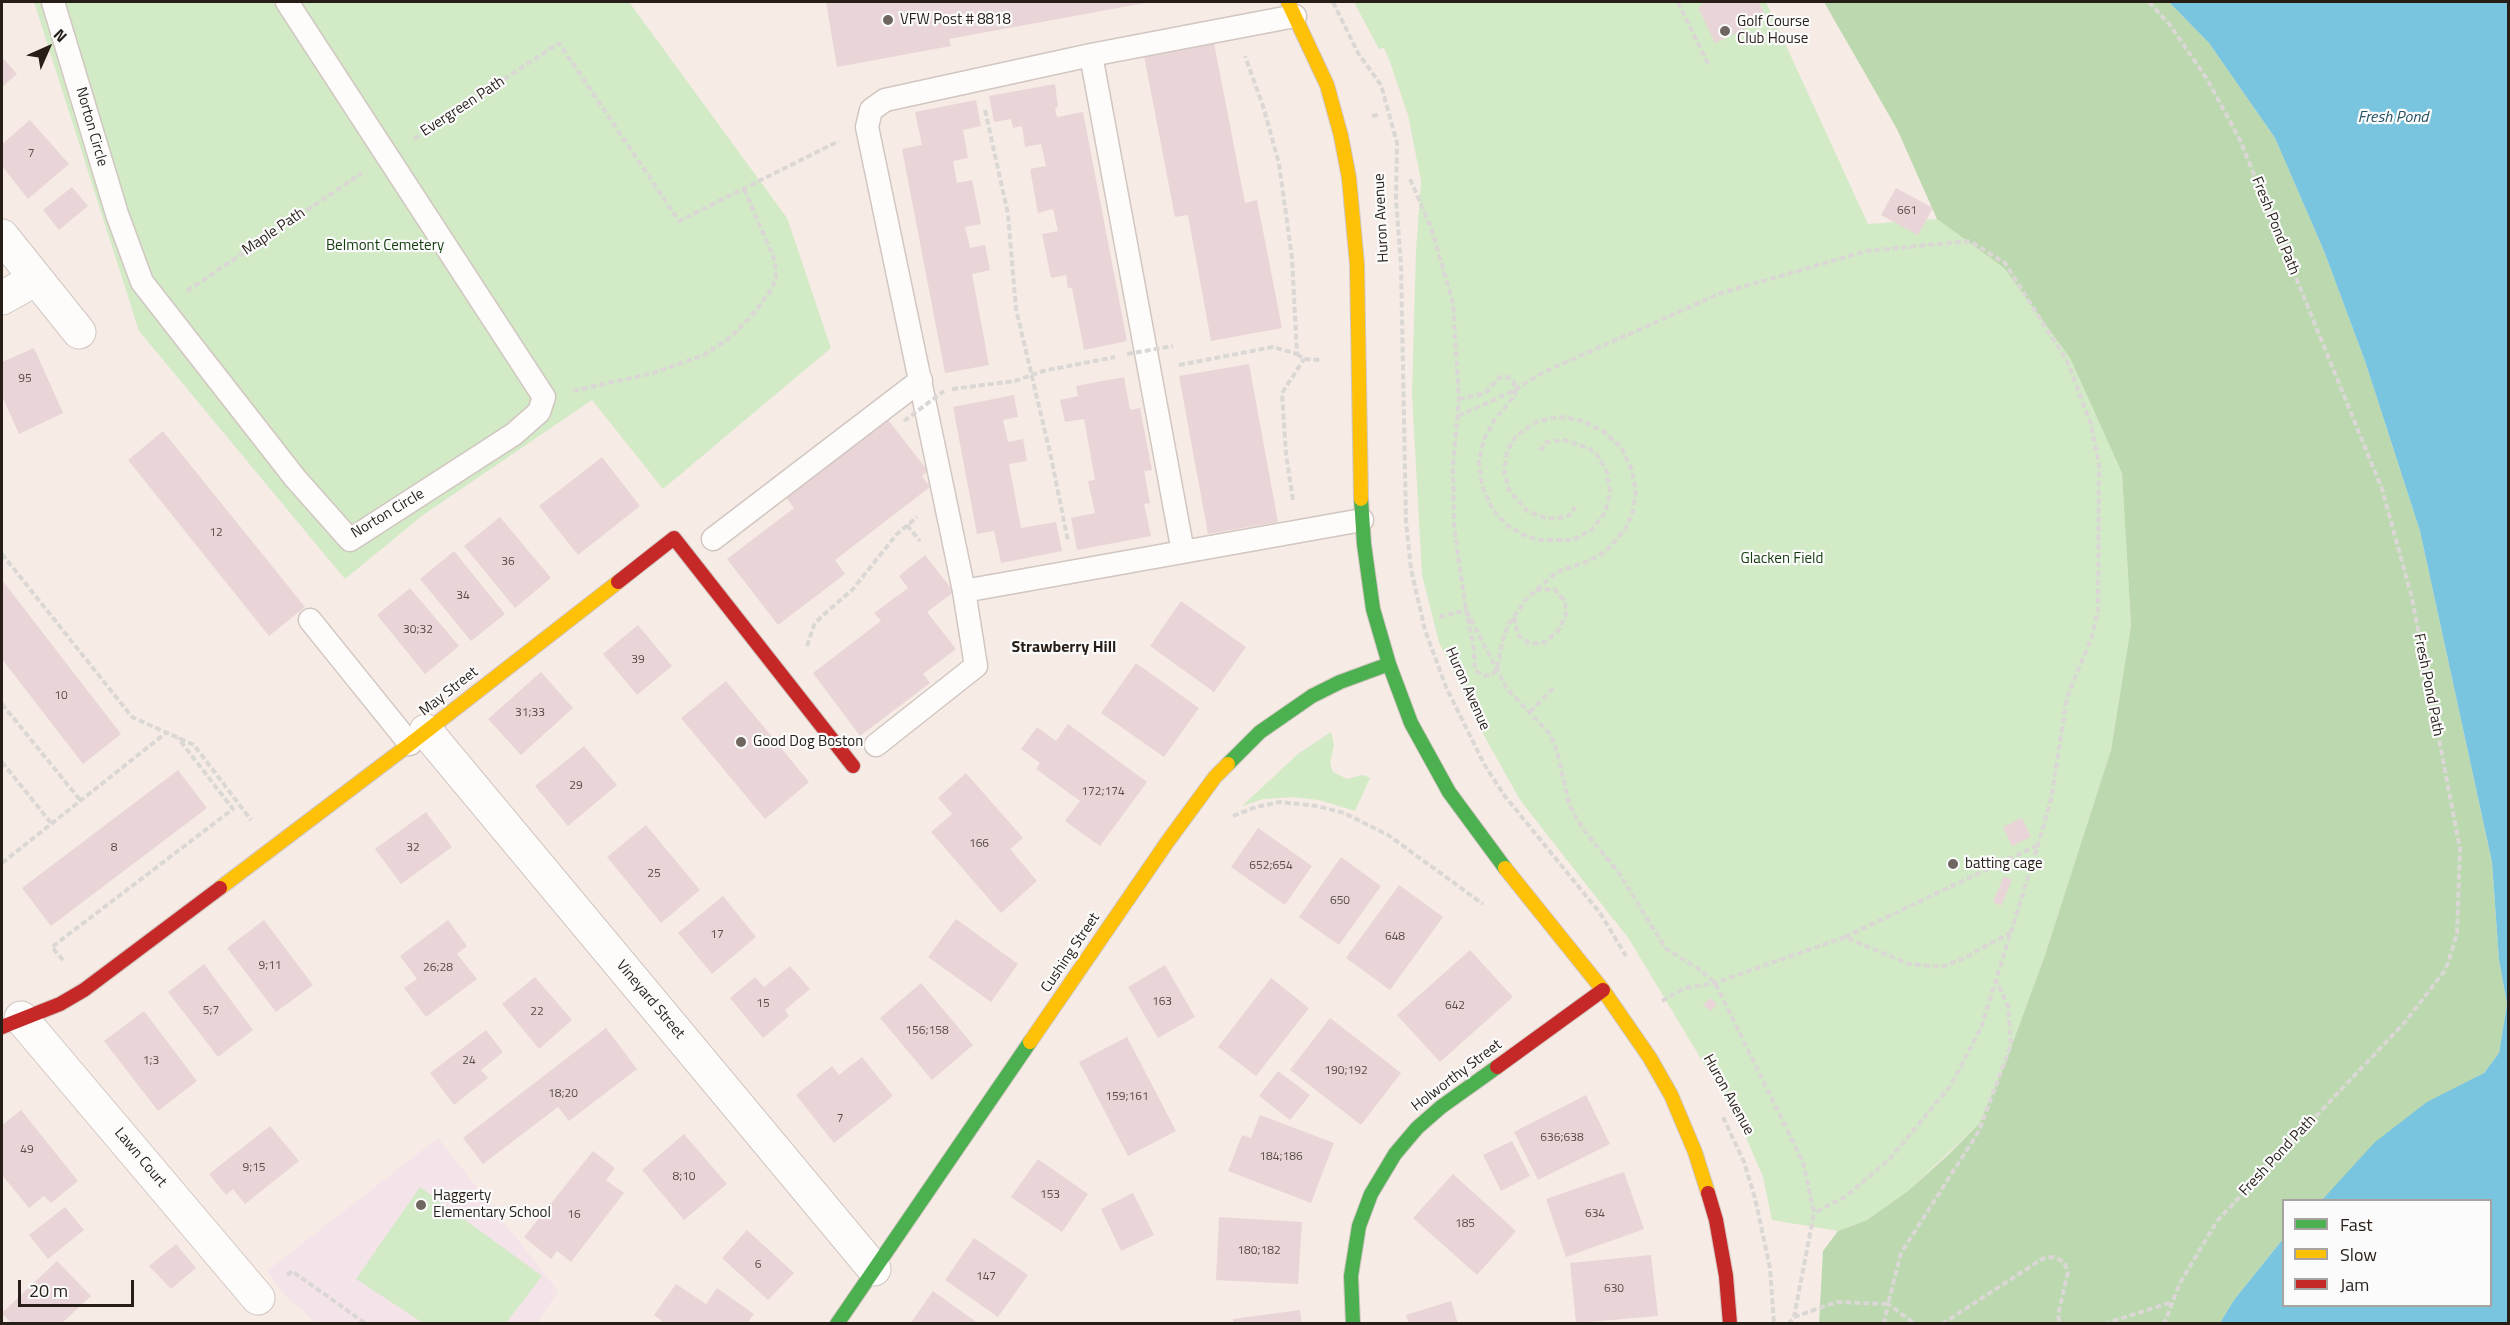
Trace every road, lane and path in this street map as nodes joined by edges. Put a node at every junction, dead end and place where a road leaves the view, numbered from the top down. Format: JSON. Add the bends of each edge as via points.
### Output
{"nodes":[{"id":1,"x":53,"y":2,"type":"edge"},
{"id":2,"x":286,"y":2,"type":"edge"},
{"id":3,"x":1333,"y":2,"type":"edge"},
{"id":4,"x":1678,"y":2,"type":"edge"},
{"id":5,"x":2149,"y":2,"type":"edge"},
{"id":6,"x":1291,"y":9,"type":"edge"},
{"id":7,"x":1245,"y":55,"type":"dead end"},
{"id":8,"x":1091,"y":56,"type":"junction"},
{"id":9,"x":1708,"y":64,"type":"dead end"},
{"id":10,"x":979,"y":80,"type":"junction"},
{"id":11,"x":867,"y":127,"type":"junction"},
{"id":12,"x":386,"y":157,"type":"junction"},
{"id":13,"x":1410,"y":179,"type":"dead end"},
{"id":14,"x":744,"y":189,"type":"junction"},
{"id":15,"x":2,"y":236,"type":"edge"},
{"id":16,"x":36,"y":279,"type":"junction"},
{"id":17,"x":2,"y":298,"type":"edge"},
{"id":18,"x":161,"y":308,"type":"junction"},
{"id":19,"x":79,"y":332,"type":"dead end"},
{"id":20,"x":1173,"y":346,"type":"dead end"},
{"id":21,"x":1127,"y":354,"type":"dead end"},
{"id":22,"x":1297,"y":354,"type":"junction"},
{"id":23,"x":1108,"y":358,"type":"dead end"},
{"id":24,"x":1304,"y":359,"type":"junction"},
{"id":25,"x":1321,"y":360,"type":"dead end"},
{"id":26,"x":1177,"y":365,"type":"dead end"},
{"id":27,"x":1032,"y":375,"type":"junction"},
{"id":28,"x":921,"y":380,"type":"junction"},
{"id":29,"x":953,"y":389,"type":"dead end"},
{"id":30,"x":1516,"y":389,"type":"junction"},
{"id":31,"x":944,"y":391,"type":"dead end"},
{"id":32,"x":544,"y":397,"type":"junction"},
{"id":33,"x":1459,"y":399,"type":"junction"},
{"id":34,"x":1458,"y":416,"type":"junction"},
{"id":35,"x":904,"y":422,"type":"dead end"},
{"id":36,"x":1540,"y":452,"type":"dead end"},
{"id":37,"x":1294,"y":506,"type":"dead end"},
{"id":38,"x":1575,"y":507,"type":"dead end"},
{"id":39,"x":922,"y":511,"type":"dead end"},
{"id":40,"x":1362,"y":520,"type":"junction"},
{"id":41,"x":907,"y":525,"type":"junction"},
{"id":42,"x":713,"y":539,"type":"dead end"},
{"id":43,"x":1068,"y":544,"type":"dead end"},
{"id":44,"x":926,"y":549,"type":"dead end"},
{"id":45,"x":1183,"y":552,"type":"junction"},
{"id":46,"x":2,"y":554,"type":"edge"},
{"id":47,"x":964,"y":591,"type":"junction"},
{"id":48,"x":1533,"y":592,"type":"junction"},
{"id":49,"x":1466,"y":610,"type":"junction"},
{"id":50,"x":1514,"y":616,"type":"junction"},
{"id":51,"x":1439,"y":617,"type":"dead end"},
{"id":52,"x":310,"y":620,"type":"dead end"},
{"id":53,"x":806,"y":651,"type":"dead end"},
{"id":54,"x":1389,"y":664,"type":"junction"},
{"id":55,"x":1497,"y":670,"type":"junction"},
{"id":56,"x":1554,"y":687,"type":"dead end"},
{"id":57,"x":2,"y":704,"type":"edge"},
{"id":58,"x":1530,"y":712,"type":"junction"},
{"id":59,"x":168,"y":732,"type":"junction"},
{"id":60,"x":177,"y":737,"type":"junction"},
{"id":61,"x":418,"y":738,"type":"junction"},
{"id":62,"x":876,"y":745,"type":"dead end"},
{"id":63,"x":2,"y":762,"type":"edge"},
{"id":64,"x":853,"y":766,"type":"dead end"},
{"id":65,"x":80,"y":800,"type":"junction"},
{"id":66,"x":1231,"y":817,"type":"dead end"},
{"id":67,"x":51,"y":823,"type":"junction"},
{"id":68,"x":253,"y":823,"type":"dead end"},
{"id":69,"x":2038,"y":845,"type":"junction"},
{"id":70,"x":2,"y":863,"type":"edge"},
{"id":71,"x":1483,"y":904,"type":"dead end"},
{"id":72,"x":2010,"y":933,"type":"junction"},
{"id":73,"x":1845,"y":937,"type":"junction"},
{"id":74,"x":1628,"y":959,"type":"dead end"},
{"id":75,"x":67,"y":965,"type":"dead end"},
{"id":76,"x":1996,"y":982,"type":"junction"},
{"id":77,"x":1715,"y":983,"type":"junction"},
{"id":78,"x":1603,"y":990,"type":"junction"},
{"id":79,"x":1662,"y":1001,"type":"dead end"},
{"id":80,"x":9,"y":1018,"type":"edge"},
{"id":81,"x":1722,"y":1115,"type":"dead end"},
{"id":82,"x":1814,"y":1213,"type":"junction"},
{"id":83,"x":874,"y":1269,"type":"junction"},
{"id":84,"x":258,"y":1298,"type":"joint"},
{"id":85,"x":2172,"y":1302,"type":"junction"},
{"id":86,"x":1888,"y":1304,"type":"junction"},
{"id":87,"x":1794,"y":1317,"type":"junction"},
{"id":88,"x":366,"y":1323,"type":"edge"},
{"id":89,"x":837,"y":1323,"type":"edge"},
{"id":90,"x":1353,"y":1323,"type":"edge"},
{"id":91,"x":1730,"y":1323,"type":"edge"},
{"id":92,"x":1774,"y":1323,"type":"edge"},
{"id":93,"x":1788,"y":1323,"type":"edge"},
{"id":94,"x":1884,"y":1323,"type":"edge"},
{"id":95,"x":1915,"y":1323,"type":"edge"},
{"id":96,"x":1942,"y":1323,"type":"edge"},
{"id":97,"x":2060,"y":1323,"type":"edge"},
{"id":98,"x":2104,"y":1323,"type":"edge"},
{"id":99,"x":2164,"y":1323,"type":"edge"}],
"edges":[{"from":1,"to":18,"type":"lane","name":"Norton Circle","via":[[117,214],[142,282]]},
{"from":2,"to":12,"type":"lane"},
{"from":3,"to":74,"type":"path","name":"Huron Avenue","via":[[1358,53],[1381,85],[1397,143],[1406,522],[1411,569],[1425,630],[1455,706],[1495,781],[1587,896]]},
{"from":4,"to":9,"type":"path"},
{"from":5,"to":85,"type":"path","name":"Fresh Pond Path","via":[[2207,79],[2240,140],[2382,489],[2412,598],[2460,849],[2457,934],[2446,969],[2404,1022],[2217,1221]]},
{"from":6,"to":8,"type":"lane"},
{"from":6,"to":40,"type":"street","name":"Huron Avenue","via":[[1327,85],[1351,192],[1358,284]]},
{"from":7,"to":22,"type":"path","via":[[1280,174],[1292,258]]},
{"from":8,"to":10,"type":"lane"},
{"from":8,"to":45,"type":"lane"},
{"from":10,"to":11,"type":"lane","via":[[880,102],[868,114]]},
{"from":10,"to":27,"type":"path","via":[[1005,196],[1013,291]]},
{"from":11,"to":14,"type":"path"},
{"from":11,"to":28,"type":"lane"},
{"from":12,"to":14,"type":"path","name":"Evergreen Path","via":[[559,43],[679,221]]},
{"from":12,"to":18,"type":"path","name":"Maple Path"},
{"from":12,"to":32,"type":"lane"},
{"from":13,"to":33,"type":"path","via":[[1431,227],[1453,303]]},
{"from":14,"to":32,"type":"path","via":[[775,261],[776,279],[754,314],[731,337],[704,355],[653,373]]},
{"from":15,"to":16,"type":"street"},
{"from":16,"to":17,"type":"street"},
{"from":16,"to":19,"type":"street"},
{"from":18,"to":32,"type":"lane","name":"Norton Circle","via":[[295,478],[350,540],[514,434],[539,412]]},
{"from":20,"to":21,"type":"path","bridge":true},
{"from":22,"to":24,"type":"path"},
{"from":22,"to":26,"type":"path","via":[[1273,347]]},
{"from":23,"to":27,"type":"path"},
{"from":24,"to":25,"type":"path"},
{"from":24,"to":37,"type":"path","via":[[1282,393]]},
{"from":27,"to":29,"type":"path"},
{"from":27,"to":43,"type":"path"},
{"from":28,"to":42,"type":"lane"},
{"from":28,"to":47,"type":"lane"},
{"from":30,"to":33,"type":"path","via":[[1511,379],[1500,377],[1485,393]]},
{"from":30,"to":34,"type":"path"},
{"from":30,"to":36,"type":"path","via":[[1488,429],[1481,451],[1479,474],[1486,499],[1500,519],[1528,537],[1552,542],[1573,540],[1591,530],[1605,513],[1610,492],[1607,472],[1597,455],[1574,442],[1546,442]]},
{"from":30,"to":69,"type":"path","via":[[1542,373],[1721,293],[1867,251],[1970,242],[2005,263],[2067,361],[2091,424],[2099,466],[2098,610],[2091,639],[2067,697],[2051,799]]},
{"from":31,"to":35,"type":"path","bridge":true},
{"from":33,"to":34,"type":"path"},
{"from":34,"to":49,"type":"path","via":[[1454,527]]},
{"from":38,"to":48,"type":"path","via":[[1564,518],[1545,518],[1527,511],[1509,490],[1504,471],[1507,451],[1522,430],[1538,420],[1572,418],[1603,431],[1627,458],[1636,490],[1630,521],[1612,546],[1597,557],[1557,572]]},
{"from":39,"to":41,"type":"path"},
{"from":40,"to":45,"type":"lane"},
{"from":40,"to":54,"type":"street","name":"Huron Avenue","via":[[1371,598]]},
{"from":41,"to":44,"type":"path"},
{"from":41,"to":53,"type":"path","via":[[864,577],[814,625]]},
{"from":45,"to":47,"type":"lane"},
{"from":46,"to":59,"type":"path","via":[[132,717]]},
{"from":47,"to":62,"type":"lane","via":[[975,666]]},
{"from":48,"to":50,"type":"path"},
{"from":48,"to":50,"type":"path","via":[[1548,587],[1562,596],[1566,614],[1558,631],[1545,642],[1530,644],[1518,635]]},
{"from":49,"to":51,"type":"path"},
{"from":49,"to":55,"type":"path"},
{"from":49,"to":55,"type":"path","via":[[1475,670],[1487,676]]},
{"from":50,"to":55,"type":"path","via":[[1502,644]]},
{"from":52,"to":61,"type":"lane"},
{"from":54,"to":78,"type":"street","name":"Huron Avenue","via":[[1411,723],[1449,792]]},
{"from":54,"to":83,"type":"street","name":"Cushing Street","via":[[1340,682],[1303,702],[1252,740],[1215,777]]},
{"from":55,"to":58,"type":"path","via":[[1507,689]]},
{"from":56,"to":58,"type":"path"},
{"from":57,"to":65,"type":"path"},
{"from":58,"to":77,"type":"path","via":[[1553,741],[1569,804],[1582,828],[1619,873],[1666,949]]},
{"from":59,"to":60,"type":"path"},
{"from":59,"to":65,"type":"path"},
{"from":60,"to":68,"type":"path","via":[[194,745]]},
{"from":60,"to":75,"type":"path","via":[[233,810],[52,947]]},
{"from":61,"to":64,"type":"street","name":"May Street","via":[[674,537]]},
{"from":61,"to":80,"type":"street","name":"May Street","via":[[84,990],[60,1004]]},
{"from":61,"to":83,"type":"street","name":"Vineyard Street"},
{"from":63,"to":67,"type":"path"},
{"from":65,"to":67,"type":"path"},
{"from":66,"to":71,"type":"path","via":[[1280,802],[1344,813],[1388,835]]},
{"from":67,"to":70,"type":"path"},
{"from":69,"to":72,"type":"path"},
{"from":69,"to":73,"type":"path"},
{"from":72,"to":73,"type":"path","via":[[1941,967],[1909,964]]},
{"from":72,"to":76,"type":"path"},
{"from":73,"to":77,"type":"path"},
{"from":76,"to":82,"type":"path","via":[[1981,1028],[1951,1085],[1889,1160],[1846,1196]]},
{"from":76,"to":86,"type":"path","via":[[2008,1006],[2011,1045],[1979,1131],[1901,1253]]},
{"from":77,"to":79,"type":"path","via":[[1685,988]]},
{"from":77,"to":82,"type":"path","via":[[1803,1162]]},
{"from":78,"to":90,"type":"street","name":"Holworthy Street","via":[[1441,1107],[1395,1154],[1371,1194],[1357,1234],[1351,1276]]},
{"from":78,"to":91,"type":"street","name":"Huron Avenue","via":[[1662,1077],[1695,1152],[1716,1220]]},
{"from":80,"to":84,"type":"street","name":"Lawn Court"},
{"from":81,"to":92,"type":"path","name":"Huron Avenue","via":[[1744,1162],[1755,1198],[1770,1268]]},
{"from":82,"to":87,"type":"path"},
{"from":83,"to":89,"type":"street","name":"Cushing Street"},
{"from":84,"to":88,"type":"path","via":[[292,1271]]},
{"from":85,"to":98,"type":"path"},
{"from":85,"to":99,"type":"path","name":"Fresh Pond Path"},
{"from":86,"to":87,"type":"path","via":[[1837,1302]]},
{"from":86,"to":94,"type":"path"},
{"from":86,"to":95,"type":"path"},
{"from":87,"to":93,"type":"path"},
{"from":96,"to":97,"type":"path","via":[[2042,1259],[2054,1257],[2064,1262],[2068,1272],[2058,1315]]}]}
